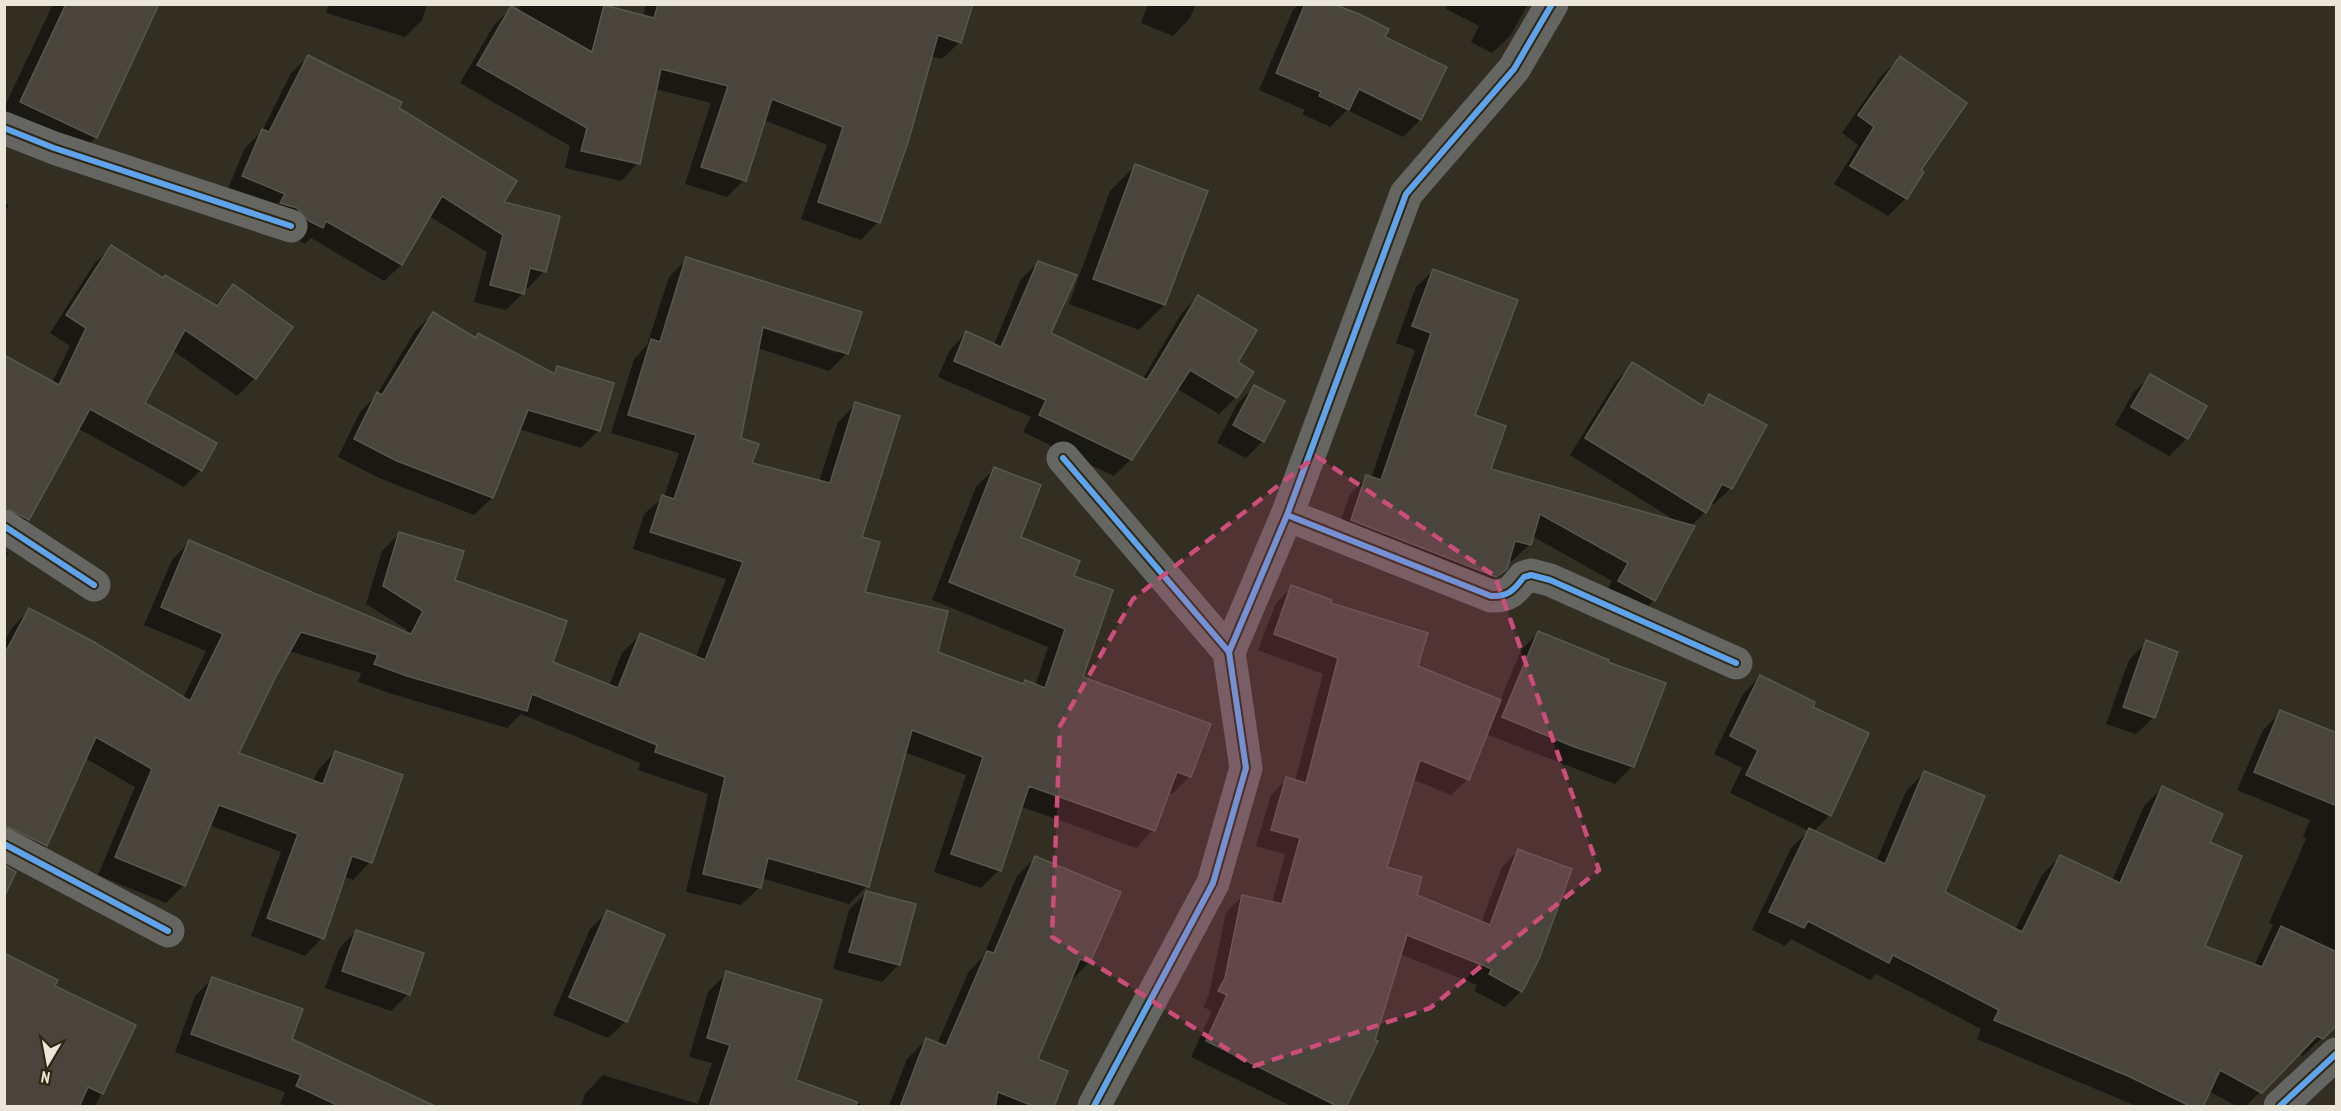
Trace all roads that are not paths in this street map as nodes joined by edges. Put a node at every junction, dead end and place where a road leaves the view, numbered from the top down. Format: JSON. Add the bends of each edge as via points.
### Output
{"nodes":[{"id":1,"x":1552,"y":4,"type":"edge"},
{"id":2,"x":4,"y":128,"type":"edge"},
{"id":3,"x":291,"y":226,"type":"dead end"},
{"id":4,"x":1062,"y":458,"type":"dead end"},
{"id":5,"x":1287,"y":515,"type":"junction"},
{"id":6,"x":4,"y":526,"type":"edge"},
{"id":7,"x":94,"y":585,"type":"dead end"},
{"id":8,"x":1229,"y":652,"type":"junction"},
{"id":9,"x":1736,"y":663,"type":"dead end"},
{"id":10,"x":4,"y":844,"type":"edge"},
{"id":11,"x":168,"y":931,"type":"dead end"},
{"id":12,"x":2337,"y":1054,"type":"edge"},
{"id":13,"x":1094,"y":1107,"type":"edge"},
{"id":14,"x":2280,"y":1107,"type":"edge"}],
"edges":[{"from":1,"to":5,"type":"street","via":[[1514,69],[1406,194]]},
{"from":2,"to":3,"type":"street"},
{"from":4,"to":8,"type":"street"},
{"from":5,"to":8,"type":"street"},
{"from":5,"to":9,"type":"street","via":[[1491,596],[1502,597],[1531,575],[1550,580]]},
{"from":6,"to":7,"type":"street"},
{"from":8,"to":13,"type":"street","via":[[1246,768],[1214,883]]},
{"from":10,"to":11,"type":"street"},
{"from":12,"to":14,"type":"street"}]}
